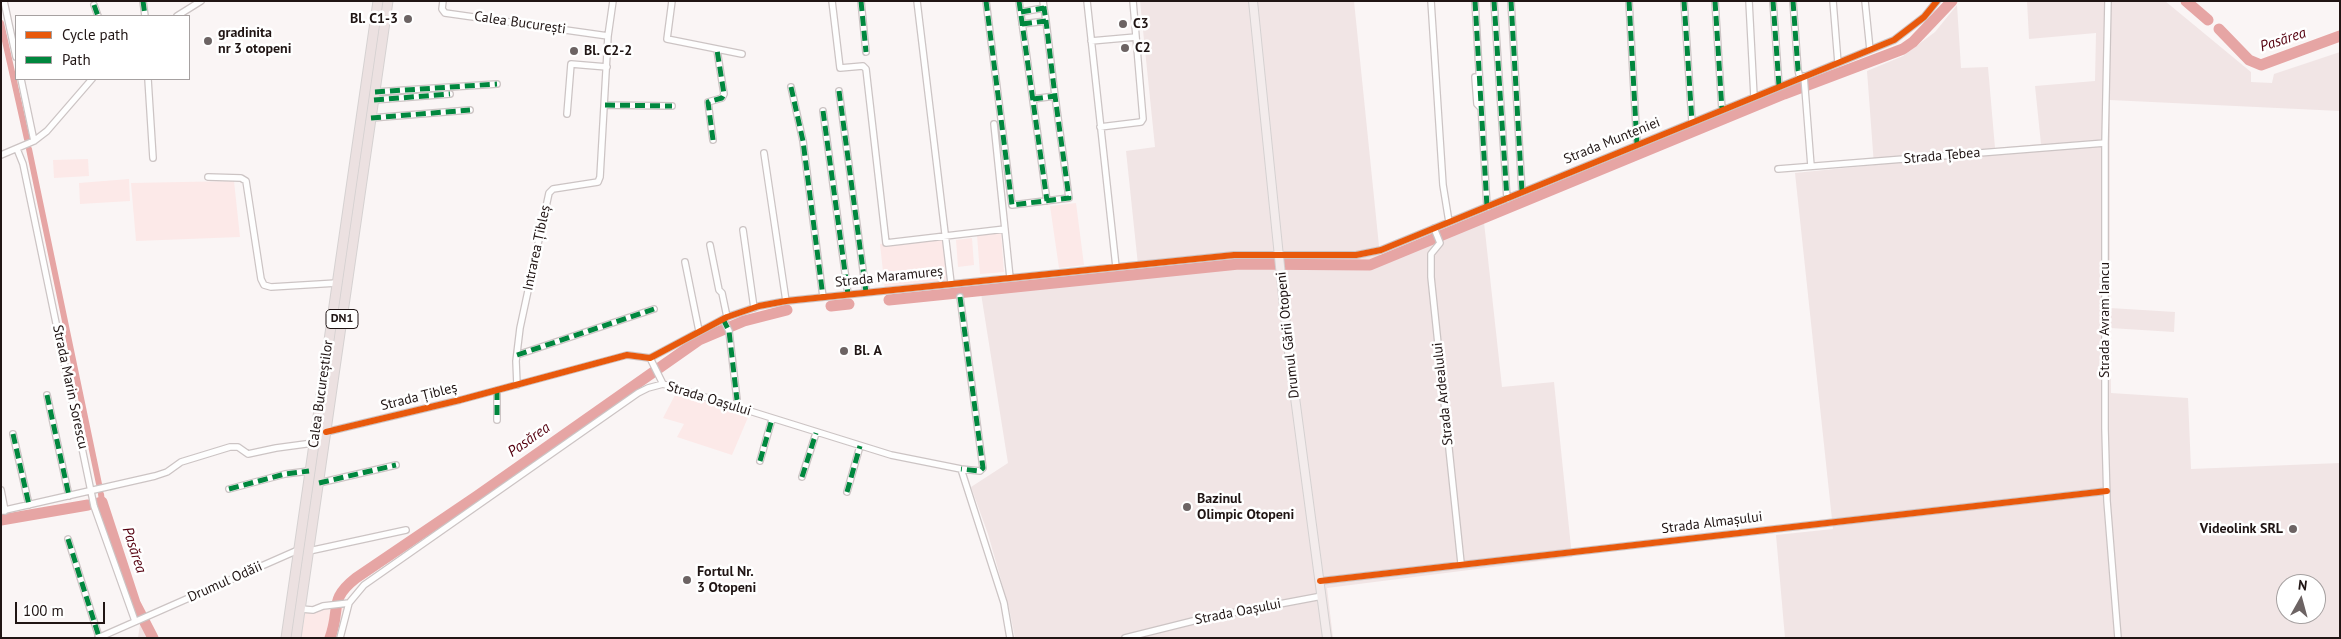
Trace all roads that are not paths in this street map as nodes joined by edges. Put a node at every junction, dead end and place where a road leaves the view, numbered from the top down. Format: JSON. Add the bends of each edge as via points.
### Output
{"nodes":[{"id":1,"x":4,"y":1,"type":"edge"},
{"id":2,"x":144,"y":1,"type":"edge"},
{"id":3,"x":201,"y":1,"type":"edge"},
{"id":4,"x":378,"y":1,"type":"edge"},
{"id":5,"x":388,"y":1,"type":"edge"},
{"id":6,"x":442,"y":1,"type":"edge"},
{"id":7,"x":613,"y":1,"type":"edge"},
{"id":8,"x":672,"y":1,"type":"edge"},
{"id":9,"x":832,"y":1,"type":"edge"},
{"id":10,"x":861,"y":1,"type":"edge"},
{"id":11,"x":917,"y":1,"type":"edge"},
{"id":12,"x":986,"y":1,"type":"edge"},
{"id":13,"x":1019,"y":1,"type":"edge"},
{"id":14,"x":1043,"y":1,"type":"edge"},
{"id":15,"x":1087,"y":1,"type":"edge"},
{"id":16,"x":1133,"y":1,"type":"edge"},
{"id":17,"x":1253,"y":1,"type":"edge"},
{"id":18,"x":1431,"y":1,"type":"edge"},
{"id":19,"x":1494,"y":1,"type":"edge"},
{"id":20,"x":1511,"y":1,"type":"edge"},
{"id":21,"x":1629,"y":1,"type":"edge"},
{"id":22,"x":1684,"y":1,"type":"edge"},
{"id":23,"x":1715,"y":1,"type":"edge"},
{"id":24,"x":1749,"y":1,"type":"edge"},
{"id":25,"x":1772,"y":1,"type":"edge"},
{"id":26,"x":1793,"y":1,"type":"edge"},
{"id":27,"x":1833,"y":1,"type":"edge"},
{"id":28,"x":1865,"y":1,"type":"edge"},
{"id":29,"x":1937,"y":1,"type":"edge"},
{"id":30,"x":2108,"y":1,"type":"edge"},
{"id":31,"x":1475,"y":2,"type":"edge"},
{"id":32,"x":94,"y":5,"type":"dead end"},
{"id":33,"x":1044,"y":8,"type":"junction"},
{"id":34,"x":1021,"y":12,"type":"junction"},
{"id":35,"x":98,"y":15,"type":"edge"},
{"id":36,"x":145,"y":15,"type":"edge"},
{"id":37,"x":179,"y":15,"type":"edge"},
{"id":38,"x":1046,"y":21,"type":"junction"},
{"id":39,"x":1022,"y":24,"type":"junction"},
{"id":40,"x":1473,"y":30,"type":"dead end"},
{"id":41,"x":608,"y":36,"type":"junction"},
{"id":42,"x":1136,"y":36,"type":"junction"},
{"id":43,"x":1091,"y":40,"type":"junction"},
{"id":44,"x":717,"y":50,"type":"junction"},
{"id":45,"x":1870,"y":50,"type":"junction"},
{"id":46,"x":15,"y":52,"type":"edge"},
{"id":47,"x":866,"y":52,"type":"dead end"},
{"id":48,"x":742,"y":54,"type":"dead end"},
{"id":49,"x":1838,"y":63,"type":"junction"},
{"id":50,"x":607,"y":67,"type":"junction"},
{"id":51,"x":1803,"y":79,"type":"junction"},
{"id":52,"x":21,"y":80,"type":"edge"},
{"id":53,"x":91,"y":80,"type":"edge"},
{"id":54,"x":148,"y":80,"type":"edge"},
{"id":55,"x":497,"y":84,"type":"dead end"},
{"id":56,"x":1779,"y":86,"type":"junction"},
{"id":57,"x":791,"y":87,"type":"dead end"},
{"id":58,"x":839,"y":91,"type":"dead end"},
{"id":59,"x":450,"y":94,"type":"dead end"},
{"id":60,"x":374,"y":96,"type":"junction"},
{"id":61,"x":1055,"y":96,"type":"junction"},
{"id":62,"x":1754,"y":97,"type":"junction"},
{"id":63,"x":1033,"y":99,"type":"junction"},
{"id":64,"x":605,"y":105,"type":"junction"},
{"id":65,"x":672,"y":106,"type":"dead end"},
{"id":66,"x":1481,"y":108,"type":"junction"},
{"id":67,"x":470,"y":110,"type":"dead end"},
{"id":68,"x":1722,"y":110,"type":"junction"},
{"id":69,"x":823,"y":111,"type":"dead end"},
{"id":70,"x":567,"y":114,"type":"dead end"},
{"id":71,"x":371,"y":118,"type":"junction"},
{"id":72,"x":1692,"y":122,"type":"junction"},
{"id":73,"x":994,"y":124,"type":"dead end"},
{"id":74,"x":1100,"y":127,"type":"junction"},
{"id":75,"x":712,"y":140,"type":"dead end"},
{"id":76,"x":34,"y":141,"type":"junction"},
{"id":77,"x":2105,"y":143,"type":"junction"},
{"id":78,"x":1637,"y":145,"type":"junction"},
{"id":79,"x":17,"y":149,"type":"junction"},
{"id":80,"x":764,"y":153,"type":"dead end"},
{"id":81,"x":1,"y":155,"type":"edge"},
{"id":82,"x":153,"y":158,"type":"dead end"},
{"id":83,"x":1812,"y":166,"type":"junction"},
{"id":84,"x":1778,"y":169,"type":"dead end"},
{"id":85,"x":208,"y":177,"type":"dead end"},
{"id":86,"x":1522,"y":192,"type":"junction"},
{"id":87,"x":1506,"y":199,"type":"junction"},
{"id":88,"x":1047,"y":201,"type":"junction"},
{"id":89,"x":1487,"y":207,"type":"junction"},
{"id":90,"x":1449,"y":222,"type":"junction"},
{"id":91,"x":1005,"y":229,"type":"junction"},
{"id":92,"x":743,"y":230,"type":"dead end"},
{"id":93,"x":1435,"y":230,"type":"junction"},
{"id":94,"x":946,"y":236,"type":"junction"},
{"id":95,"x":710,"y":244,"type":"dead end"},
{"id":96,"x":1280,"y":254,"type":"junction"},
{"id":97,"x":685,"y":262,"type":"dead end"},
{"id":98,"x":1116,"y":267,"type":"junction"},
{"id":99,"x":1010,"y":278,"type":"junction"},
{"id":100,"x":337,"y":283,"type":"junction"},
{"id":101,"x":951,"y":283,"type":"junction"},
{"id":102,"x":866,"y":292,"type":"junction"},
{"id":103,"x":848,"y":294,"type":"junction"},
{"id":104,"x":823,"y":297,"type":"junction"},
{"id":105,"x":960,"y":298,"type":"dead end"},
{"id":106,"x":786,"y":301,"type":"junction"},
{"id":107,"x":654,"y":308,"type":"dead end"},
{"id":108,"x":754,"y":308,"type":"junction"},
{"id":109,"x":725,"y":318,"type":"junction"},
{"id":110,"x":698,"y":331,"type":"junction"},
{"id":111,"x":516,"y":354,"type":"junction"},
{"id":112,"x":650,"y":358,"type":"junction"},
{"id":113,"x":663,"y":384,"type":"junction"},
{"id":114,"x":517,"y":385,"type":"junction"},
{"id":115,"x":497,"y":390,"type":"junction"},
{"id":116,"x":47,"y":395,"type":"dead end"},
{"id":117,"x":737,"y":400,"type":"dead end"},
{"id":118,"x":772,"y":418,"type":"junction"},
{"id":119,"x":497,"y":420,"type":"dead end"},
{"id":120,"x":326,"y":432,"type":"junction"},
{"id":121,"x":816,"y":433,"type":"junction"},
{"id":122,"x":13,"y":434,"type":"dead end"},
{"id":123,"x":313,"y":443,"type":"junction"},
{"id":124,"x":860,"y":446,"type":"junction"},
{"id":125,"x":760,"y":461,"type":"dead end"},
{"id":126,"x":396,"y":465,"type":"dead end"},
{"id":127,"x":961,"y":469,"type":"junction"},
{"id":128,"x":309,"y":471,"type":"junction"},
{"id":129,"x":802,"y":477,"type":"dead end"},
{"id":130,"x":319,"y":482,"type":"junction"},
{"id":131,"x":229,"y":489,"type":"dead end"},
{"id":132,"x":1,"y":490,"type":"edge"},
{"id":133,"x":2107,"y":491,"type":"junction"},
{"id":134,"x":92,"y":492,"type":"junction"},
{"id":135,"x":847,"y":492,"type":"dead end"},
{"id":136,"x":69,"y":496,"type":"junction"},
{"id":137,"x":29,"y":505,"type":"junction"},
{"id":138,"x":3,"y":511,"type":"edge"},
{"id":139,"x":406,"y":530,"type":"dead end"},
{"id":140,"x":68,"y":539,"type":"dead end"},
{"id":141,"x":298,"y":550,"type":"junction"},
{"id":142,"x":309,"y":551,"type":"junction"},
{"id":143,"x":1461,"y":563,"type":"junction"},
{"id":144,"x":1320,"y":581,"type":"junction"},
{"id":145,"x":1322,"y":596,"type":"junction"},
{"id":146,"x":349,"y":603,"type":"junction"},
{"id":147,"x":301,"y":609,"type":"junction"},
{"id":148,"x":135,"y":622,"type":"junction"},
{"id":149,"x":111,"y":635,"type":"edge"},
{"id":150,"x":98,"y":637,"type":"edge"},
{"id":151,"x":286,"y":638,"type":"edge"},
{"id":152,"x":296,"y":638,"type":"edge"},
{"id":153,"x":340,"y":638,"type":"edge"},
{"id":154,"x":1010,"y":638,"type":"edge"},
{"id":155,"x":1125,"y":638,"type":"edge"},
{"id":156,"x":1327,"y":638,"type":"edge"},
{"id":157,"x":2118,"y":638,"type":"edge"}],
"edges":[{"from":1,"to":46,"type":"street"},
{"from":2,"to":36,"type":"street"},
{"from":3,"to":37,"type":"street"},
{"from":4,"to":100,"type":"highway","name":"Calea Bucureștilor","number":"DN1"},
{"from":5,"to":60,"type":"highway","name":"Calea Bucureștilor","number":"DN1"},
{"from":6,"to":41,"type":"street","name":"Calea București","via":[[442,12],[445,13]]},
{"from":7,"to":41,"type":"street","name":"Intrarea Țibleș"},
{"from":8,"to":44,"type":"street","via":[[667,39]]},
{"from":9,"to":94,"type":"street","via":[[840,68],[863,66],[866,69],[886,243]]},
{"from":10,"to":47,"type":"street"},
{"from":11,"to":94,"type":"street"},
{"from":12,"to":88,"type":"street","via":[[1012,205]]},
{"from":13,"to":34,"type":"street"},
{"from":14,"to":33,"type":"street"},
{"from":15,"to":43,"type":"street"},
{"from":16,"to":42,"type":"street"},
{"from":17,"to":96,"type":"main road","name":"Drumul Gării Otopeni"},
{"from":18,"to":90,"type":"street","via":[[1443,185]]},
{"from":19,"to":87,"type":"street"},
{"from":20,"to":86,"type":"street"},
{"from":21,"to":78,"type":"street"},
{"from":22,"to":72,"type":"street"},
{"from":23,"to":68,"type":"street"},
{"from":24,"to":62,"type":"street"},
{"from":25,"to":56,"type":"street"},
{"from":26,"to":51,"type":"street","via":[[1798,70]]},
{"from":27,"to":49,"type":"street"},
{"from":28,"to":45,"type":"street"},
{"from":29,"to":45,"type":"street","name":"Strada Munteniei","via":[[1909,30]]},
{"from":30,"to":77,"type":"street","name":"Strada Avram Iancu"},
{"from":31,"to":66,"type":"street"},
{"from":32,"to":35,"type":"street"},
{"from":33,"to":34,"type":"street"},
{"from":33,"to":38,"type":"street"},
{"from":34,"to":39,"type":"street"},
{"from":38,"to":39,"type":"street"},
{"from":38,"to":61,"type":"street"},
{"from":39,"to":63,"type":"street"},
{"from":40,"to":66,"type":"street","via":[[1476,102]]},
{"from":41,"to":50,"type":"street","name":"Intrarea Țibleș"},
{"from":42,"to":43,"type":"street"},
{"from":42,"to":74,"type":"street","via":[[1142,121]]},
{"from":43,"to":74,"type":"street"},
{"from":44,"to":48,"type":"street"},
{"from":44,"to":75,"type":"street","via":[[724,94],[722,98],[708,102]]},
{"from":45,"to":49,"type":"street","name":"Strada Munteniei"},
{"from":49,"to":51,"type":"street","name":"Strada Munteniei"},
{"from":50,"to":64,"type":"street","name":"Intrarea Țibleș"},
{"from":50,"to":70,"type":"street","via":[[571,64]]},
{"from":51,"to":56,"type":"street","name":"Strada Munteniei"},
{"from":51,"to":83,"type":"street"},
{"from":52,"to":76,"type":"street"},
{"from":53,"to":76,"type":"street","via":[[59,120]]},
{"from":54,"to":82,"type":"street"},
{"from":55,"to":60,"type":"street"},
{"from":56,"to":62,"type":"street","name":"Strada Munteniei"},
{"from":57,"to":104,"type":"street","via":[[803,141]]},
{"from":58,"to":102,"type":"street"},
{"from":59,"to":60,"type":"street"},
{"from":60,"to":71,"type":"highway","name":"Calea Bucureștilor","number":"DN1"},
{"from":61,"to":63,"type":"street"},
{"from":61,"to":88,"type":"street","via":[[1069,198]]},
{"from":62,"to":68,"type":"street","name":"Strada Munteniei"},
{"from":63,"to":88,"type":"street"},
{"from":64,"to":65,"type":"street"},
{"from":64,"to":111,"type":"street","name":"Intrarea Țibleș","via":[[600,180],[553,189],[549,193]]},
{"from":66,"to":89,"type":"street"},
{"from":67,"to":71,"type":"street"},
{"from":68,"to":72,"type":"street","name":"Strada Munteniei"},
{"from":69,"to":103,"type":"street"},
{"from":71,"to":120,"type":"highway","name":"Calea Bucureștilor","number":"DN1"},
{"from":72,"to":78,"type":"street","name":"Strada Munteniei"},
{"from":73,"to":91,"type":"street"},
{"from":74,"to":98,"type":"street"},
{"from":76,"to":79,"type":"street"},
{"from":77,"to":83,"type":"street","name":"Strada Țebea"},
{"from":77,"to":133,"type":"street","name":"Strada Avram Iancu","via":[[2104,429]]},
{"from":78,"to":86,"type":"street","name":"Strada Munteniei"},
{"from":79,"to":81,"type":"street"},
{"from":79,"to":134,"type":"street","name":"Strada Marin Sorescu","via":[[26,174]]},
{"from":80,"to":106,"type":"street"},
{"from":83,"to":84,"type":"street","name":"Strada Țebea"},
{"from":85,"to":100,"type":"street","via":[[242,178],[246,181],[264,285],[271,288]]},
{"from":86,"to":87,"type":"street","name":"Strada Munteniei"},
{"from":87,"to":89,"type":"street","name":"Strada Munteniei"},
{"from":89,"to":90,"type":"street","name":"Strada Munteniei"},
{"from":90,"to":93,"type":"street","name":"Strada Munteniei"},
{"from":91,"to":94,"type":"street"},
{"from":91,"to":99,"type":"street"},
{"from":92,"to":108,"type":"street"},
{"from":93,"to":96,"type":"street","name":"Strada Munteniei","via":[[1368,254]]},
{"from":93,"to":143,"type":"street","name":"Strada Ardealului","via":[[1440,243],[1431,254],[1430,261]]},
{"from":94,"to":101,"type":"street"},
{"from":95,"to":109,"type":"street"},
{"from":96,"to":98,"type":"street","name":"Strada Maramureș","via":[[1234,255]]},
{"from":96,"to":144,"type":"main road","name":"Drumul Gării Otopeni","via":[[1288,344]]},
{"from":97,"to":110,"type":"street"},
{"from":98,"to":99,"type":"street","name":"Strada Maramureș"},
{"from":99,"to":101,"type":"street","name":"Strada Maramureș"},
{"from":100,"to":123,"type":"highway","name":"Calea Bucureștilor","number":"DN1"},
{"from":101,"to":102,"type":"street","name":"Strada Maramureș"},
{"from":102,"to":103,"type":"street","name":"Strada Maramureș"},
{"from":103,"to":104,"type":"street","name":"Strada Maramureș"},
{"from":104,"to":106,"type":"street","name":"Strada Maramureș"},
{"from":105,"to":127,"type":"street","name":"Strada Oașului","via":[[983,468],[980,471]]},
{"from":106,"to":108,"type":"street","name":"Strada Maramureș"},
{"from":107,"to":111,"type":"street"},
{"from":108,"to":109,"type":"street","name":"Strada Maramureș"},
{"from":109,"to":110,"type":"street","name":"Strada Maramureș"},
{"from":109,"to":117,"type":"street"},
{"from":110,"to":112,"type":"street","name":"Strada Maramureș"},
{"from":111,"to":114,"type":"street","name":"Intrarea Țibleș"},
{"from":112,"to":113,"type":"street"},
{"from":112,"to":114,"type":"street","via":[[632,355]]},
{"from":113,"to":118,"type":"street","name":"Strada Oașului"},
{"from":113,"to":146,"type":"street","name":"Strada Oașului","via":[[638,393],[374,578]]},
{"from":114,"to":115,"type":"street","name":"Strada Țibleș"},
{"from":115,"to":119,"type":"street"},
{"from":115,"to":120,"type":"street","name":"Strada Țibleș"},
{"from":116,"to":136,"type":"street"},
{"from":118,"to":121,"type":"street","name":"Strada Oașului"},
{"from":118,"to":125,"type":"street"},
{"from":120,"to":130,"type":"highway","name":"Calea Bucureștilor","number":"DN1"},
{"from":121,"to":124,"type":"street","name":"Strada Oașului"},
{"from":121,"to":129,"type":"street"},
{"from":122,"to":137,"type":"street"},
{"from":123,"to":128,"type":"highway","name":"Calea Bucureștilor","number":"DN1"},
{"from":123,"to":134,"type":"street","via":[[248,454],[238,447],[230,447],[180,462],[167,472]]},
{"from":124,"to":127,"type":"street","name":"Strada Oașului"},
{"from":124,"to":135,"type":"street"},
{"from":126,"to":130,"type":"street"},
{"from":127,"to":154,"type":"street","via":[[1004,603]]},
{"from":128,"to":131,"type":"street"},
{"from":128,"to":141,"type":"highway","name":"Calea Bucureștilor","number":"DN1"},
{"from":130,"to":142,"type":"highway","name":"Calea Bucureștilor","number":"DN1"},
{"from":132,"to":138,"type":"street"},
{"from":133,"to":143,"type":"street","name":"Strada Almașului"},
{"from":133,"to":157,"type":"street","name":"Strada Avram Iancu"},
{"from":134,"to":136,"type":"street"},
{"from":134,"to":148,"type":"street","name":"Strada Marin Sorescu"},
{"from":136,"to":137,"type":"street"},
{"from":137,"to":138,"type":"street"},
{"from":139,"to":142,"type":"street"},
{"from":140,"to":150,"type":"street"},
{"from":141,"to":148,"type":"street","name":"Drumul Odăii"},
{"from":141,"to":151,"type":"highway","name":"Calea Bucureștilor","number":"DN1"},
{"from":142,"to":147,"type":"highway","name":"Calea Bucureștilor","number":"DN1"},
{"from":143,"to":144,"type":"street","name":"Strada Almașului"},
{"from":144,"to":145,"type":"main road","name":"Drumul Gării Otopeni"},
{"from":145,"to":155,"type":"street","name":"Strada Oașului","via":[[1205,618]]},
{"from":145,"to":156,"type":"main road","name":"Drumul Gării Otopeni"},
{"from":146,"to":147,"type":"street"},
{"from":146,"to":153,"type":"street","name":"Strada Oașului"},
{"from":147,"to":152,"type":"highway","name":"Calea Bucureștilor","number":"DN1"},
{"from":148,"to":149,"type":"street","name":"Drumul Odăii"},
{"from":149,"to":150,"type":"street","name":"Drumul Odăii"}]}
